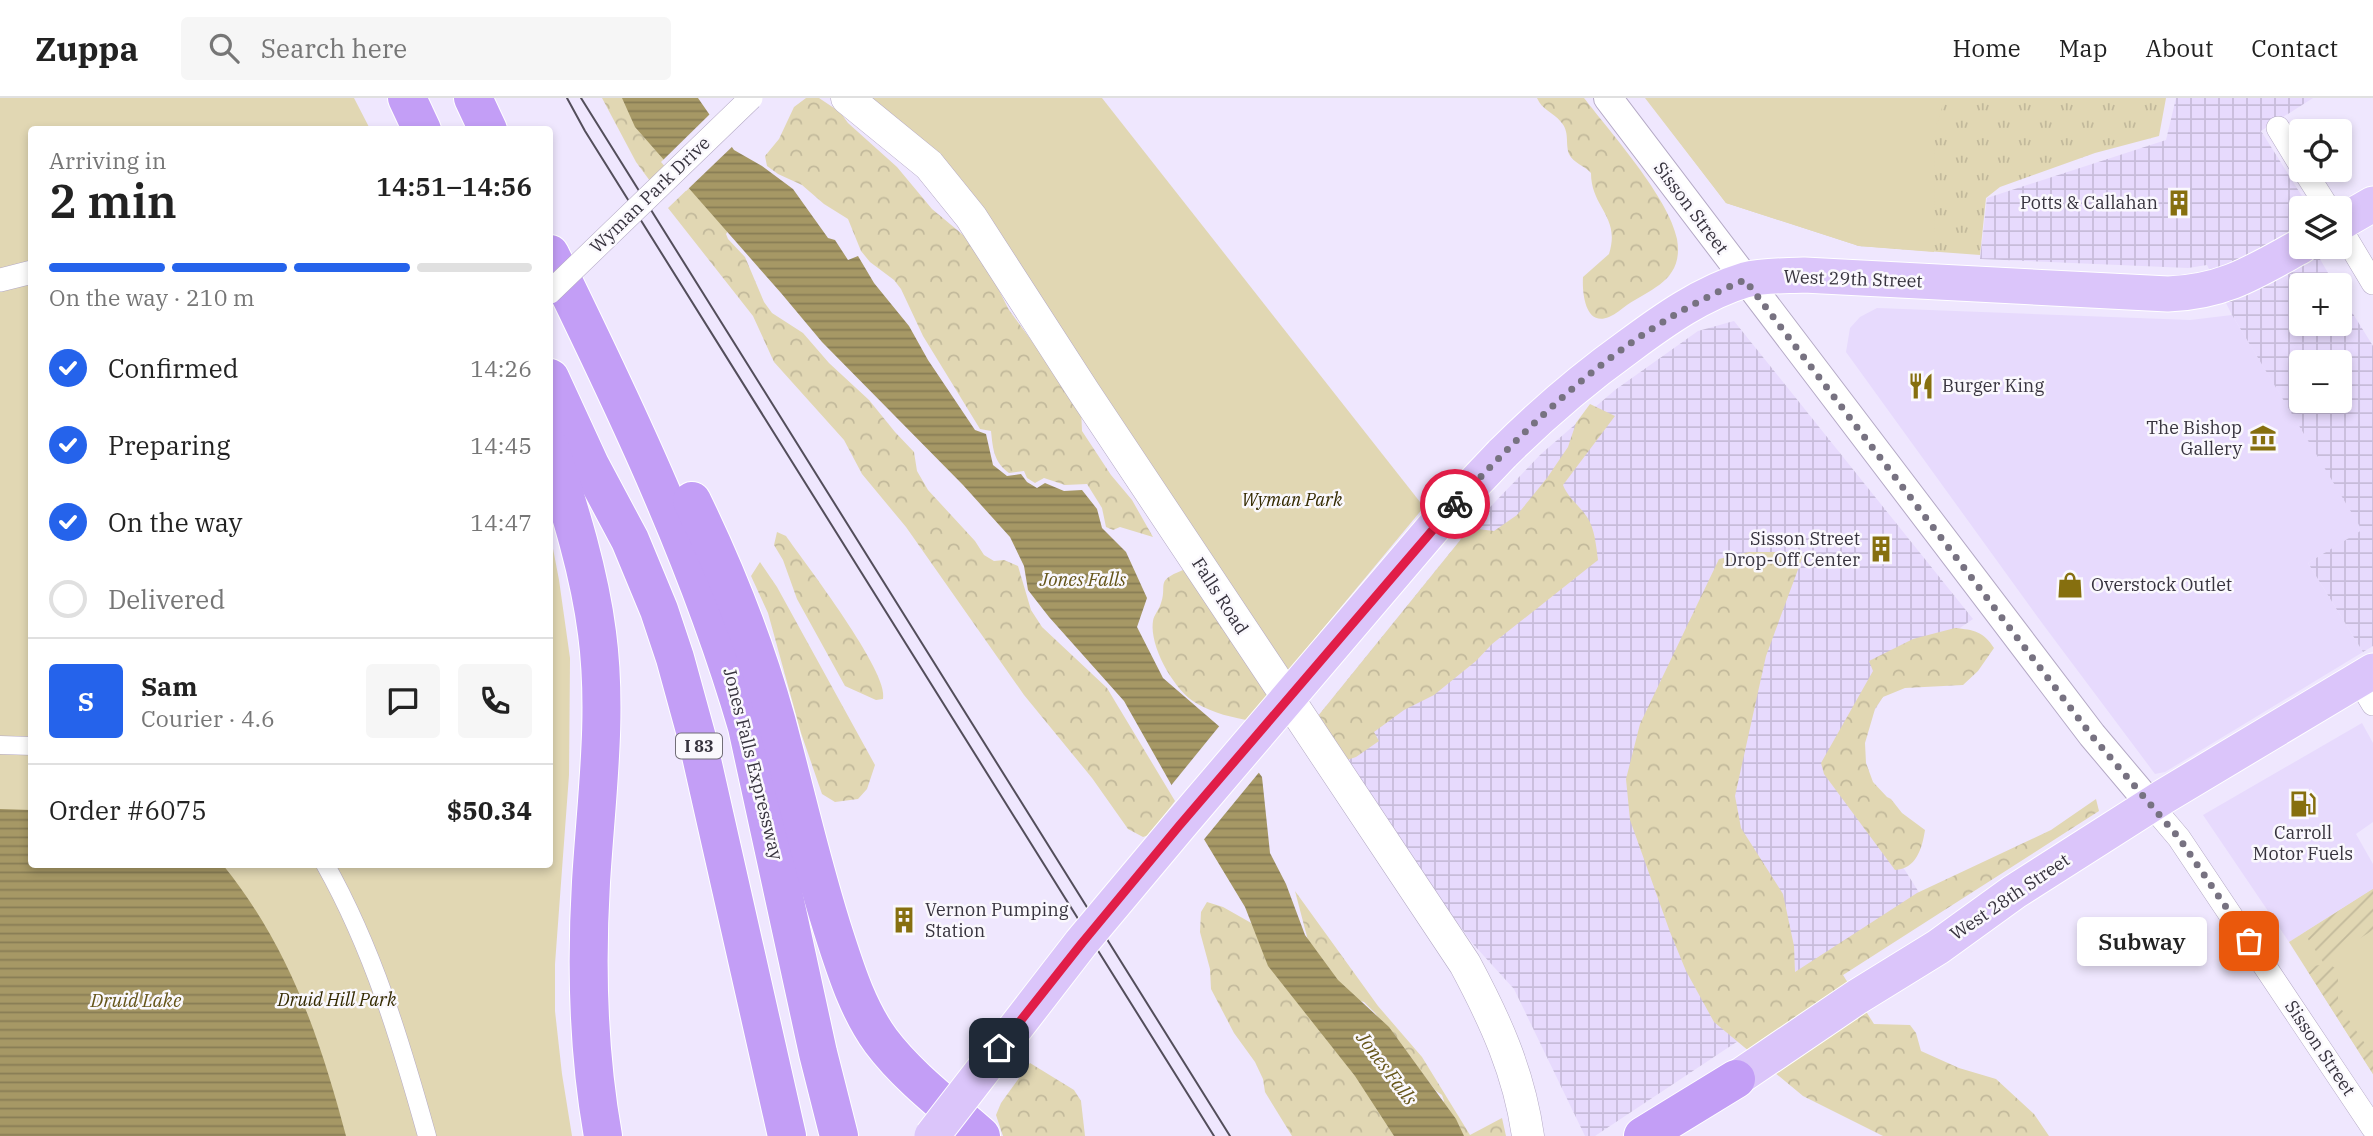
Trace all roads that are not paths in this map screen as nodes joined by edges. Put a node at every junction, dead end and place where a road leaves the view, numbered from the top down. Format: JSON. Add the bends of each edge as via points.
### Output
{"nodes":[{"id":1,"x":407,"y":98,"type":"edge"},
{"id":2,"x":473,"y":98,"type":"edge"},
{"id":3,"x":751,"y":98,"type":"edge"},
{"id":4,"x":847,"y":98,"type":"edge"},
{"id":5,"x":1608,"y":98,"type":"edge"},
{"id":6,"x":420,"y":126,"type":"edge"},
{"id":7,"x":486,"y":126,"type":"edge"},
{"id":8,"x":2278,"y":128,"type":"dead end"},
{"id":9,"x":2289,"y":146,"type":"edge"},
{"id":10,"x":2373,"y":204,"type":"edge"},
{"id":11,"x":2352,"y":218,"type":"edge"},
{"id":12,"x":2352,"y":247,"type":"edge"},
{"id":13,"x":2289,"y":253,"type":"edge"},
{"id":14,"x":553,"y":260,"type":"edge"},
{"id":15,"x":28,"y":273,"type":"edge"},
{"id":16,"x":0,"y":280,"type":"edge"},
{"id":17,"x":1745,"y":280,"type":"junction"},
{"id":18,"x":2373,"y":283,"type":"edge"},
{"id":19,"x":553,"y":289,"type":"edge"},
{"id":20,"x":590,"y":337,"type":"junction"},
{"id":21,"x":553,"y":385,"type":"edge"},
{"id":22,"x":553,"y":458,"type":"edge"},
{"id":23,"x":2368,"y":685,"type":"edge"},
{"id":24,"x":0,"y":745,"type":"edge"},
{"id":25,"x":28,"y":747,"type":"edge"},
{"id":26,"x":2151,"y":805,"type":"junction"},
{"id":27,"x":327,"y":868,"type":"edge"},
{"id":28,"x":1736,"y":1079,"type":"junction"},
{"id":29,"x":2371,"y":1120,"type":"edge"},
{"id":30,"x":427,"y":1136,"type":"edge"},
{"id":31,"x":603,"y":1136,"type":"edge"},
{"id":32,"x":787,"y":1136,"type":"edge"},
{"id":33,"x":839,"y":1136,"type":"edge"},
{"id":34,"x":932,"y":1136,"type":"edge"},
{"id":35,"x":981,"y":1136,"type":"edge"},
{"id":36,"x":1528,"y":1136,"type":"edge"},
{"id":37,"x":1643,"y":1136,"type":"edge"},
{"id":38,"x":1656,"y":1136,"type":"edge"}],
"edges":[{"from":1,"to":6,"type":"highway"},
{"from":2,"to":7,"type":"highway"},
{"from":3,"to":19,"type":"street","name":"Wyman Park Drive","bridge":true},
{"from":4,"to":36,"type":"main road","name":"Falls Road","via":[[929,165],[971,217],[1465,964],[1506,1046]]},
{"from":5,"to":17,"type":"street","name":"Sisson Street"},
{"from":8,"to":9,"type":"street"},
{"from":10,"to":11,"type":"main road"},
{"from":12,"to":18,"type":"street"},
{"from":13,"to":17,"type":"main road","name":"West 29th Street","via":[[2242,279],[2192,293],[1804,275]]},
{"from":14,"to":20,"type":"highway","name":"Jones Falls Expressway"},
{"from":15,"to":16,"type":"street"},
{"from":17,"to":26,"type":"street","name":"Sisson Street","via":[[2092,736]]},
{"from":17,"to":34,"type":"main road","name":"West 29th Street","bridge":true,"via":[[1685,307],[1583,378],[1445,514],[1082,943]]},
{"from":20,"to":33,"type":"highway","name":"Jones Falls Expressway","via":[[709,606],[747,727]]},
{"from":20,"to":35,"type":"highway","via":[[631,388],[660,435],[734,596],[776,719],[828,916],[867,1018],[881,1041],[923,1086]]},
{"from":21,"to":32,"type":"highway","number":"I 83","via":[[630,540],[674,658],[697,738]]},
{"from":22,"to":31,"type":"highway","via":[[574,527],[597,633],[601,727],[588,1006]]},
{"from":23,"to":26,"type":"main road","name":"West 28th Street"},
{"from":24,"to":25,"type":"street"},
{"from":26,"to":28,"type":"main road","name":"West 28th Street"},
{"from":26,"to":29,"type":"street","name":"Sisson Street","via":[[2179,838]]},
{"from":27,"to":30,"type":"street","via":[[378,980]]},
{"from":28,"to":37,"type":"highway"},
{"from":28,"to":38,"type":"main road","name":"West 28th Street"}]}
